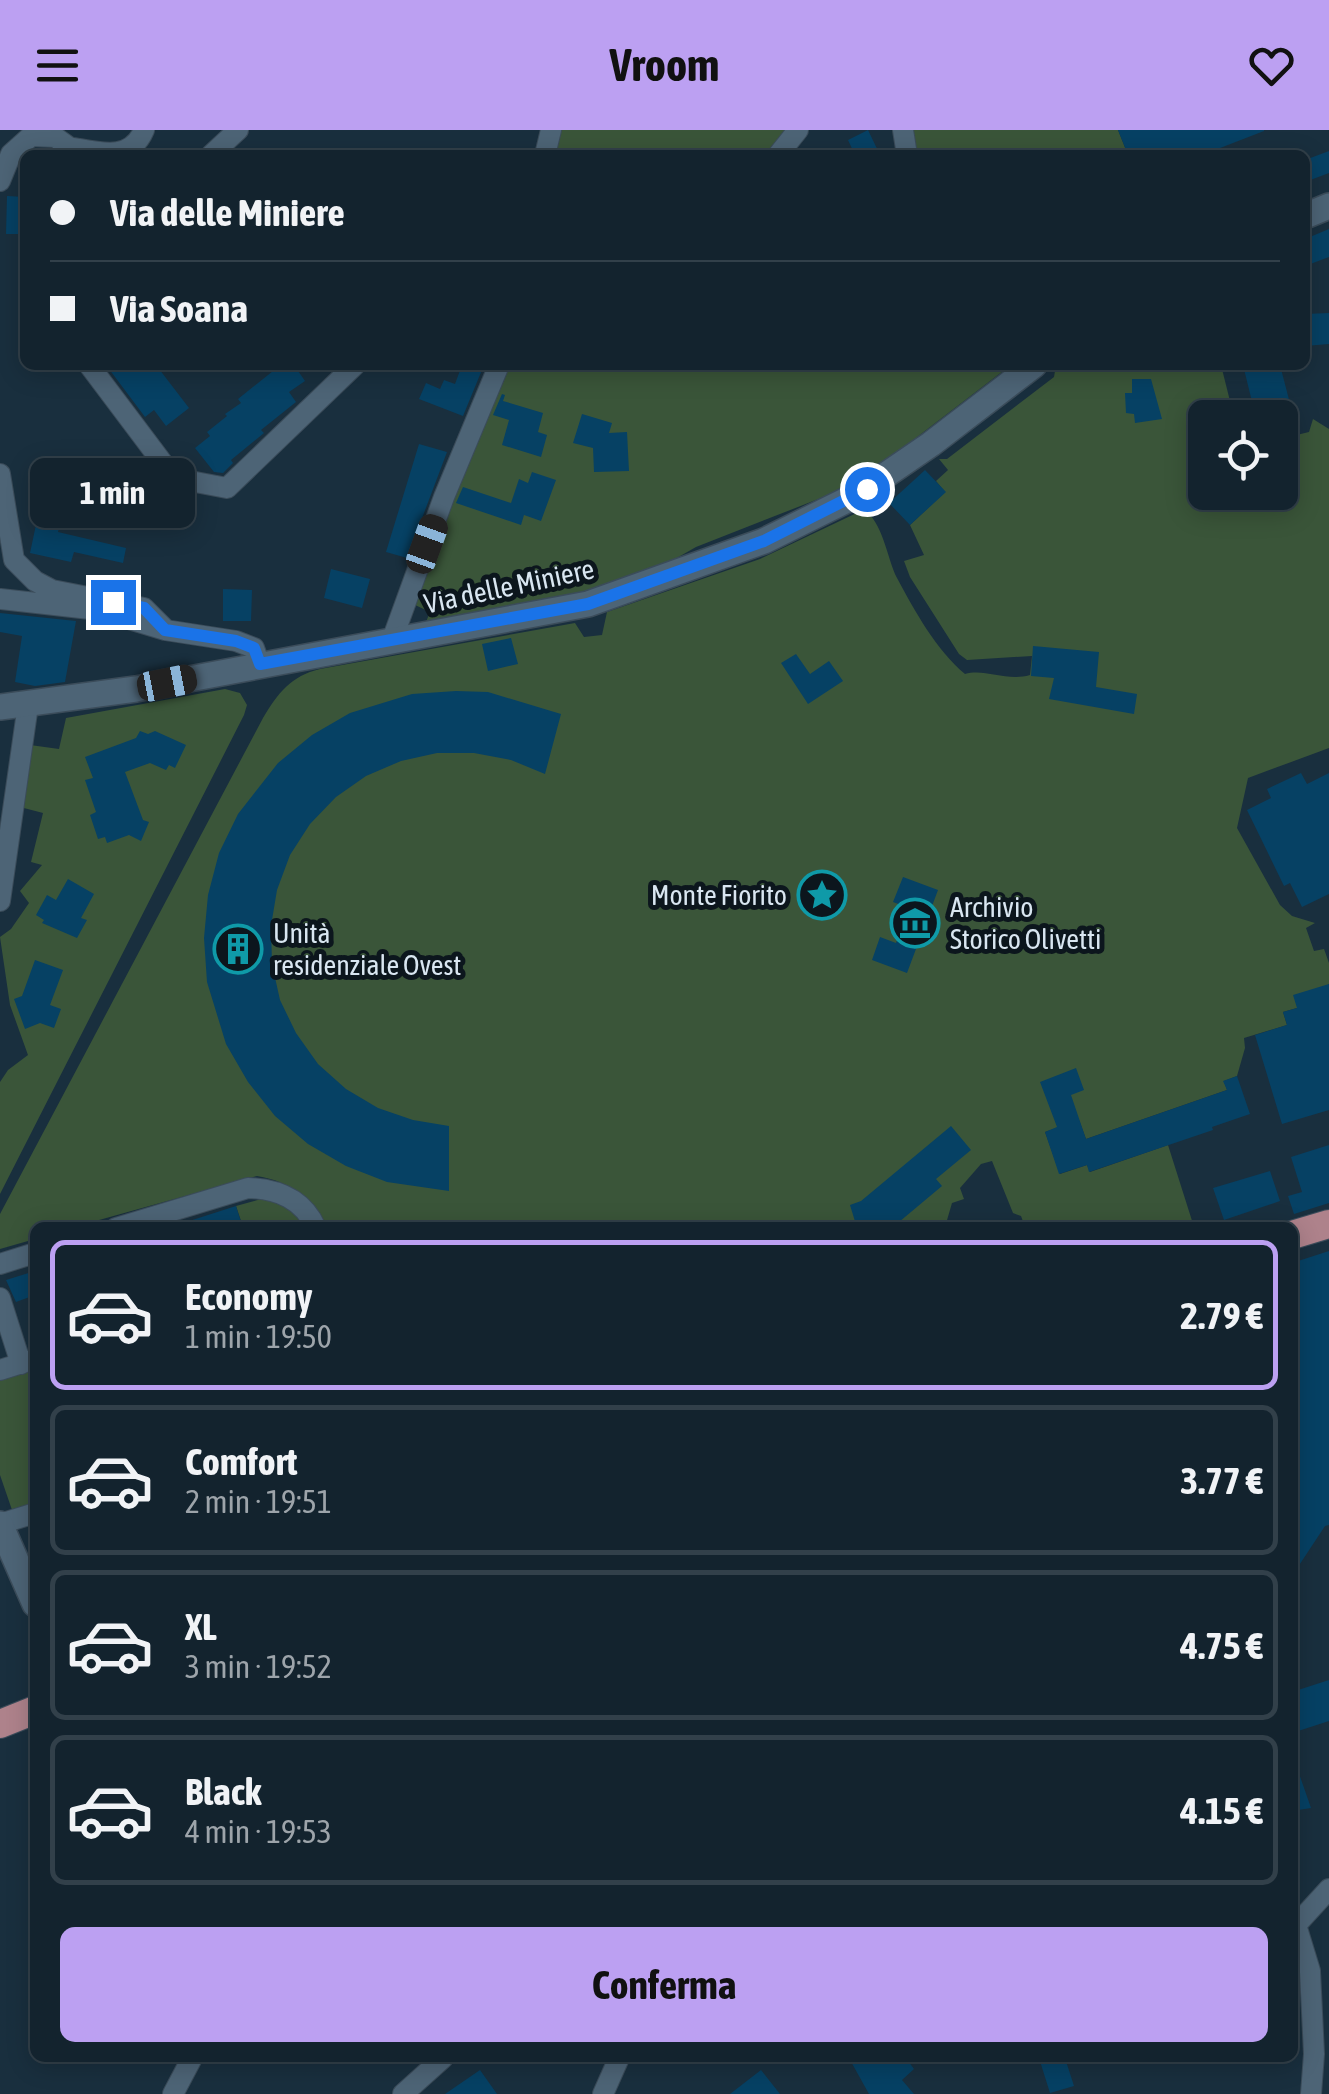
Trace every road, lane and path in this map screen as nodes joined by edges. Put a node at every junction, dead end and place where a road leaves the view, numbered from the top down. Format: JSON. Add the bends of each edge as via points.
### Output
{"nodes":[{"id":1,"x":144,"y":130,"type":"edge"},
{"id":2,"x":238,"y":130,"type":"edge"},
{"id":3,"x":798,"y":130,"type":"edge"},
{"id":4,"x":811,"y":130,"type":"edge"},
{"id":5,"x":75,"y":150,"type":"edge"},
{"id":6,"x":125,"y":150,"type":"edge"},
{"id":7,"x":216,"y":150,"type":"edge"},
{"id":8,"x":782,"y":150,"type":"edge"},
{"id":9,"x":796,"y":150,"type":"edge"},
{"id":10,"x":0,"y":181,"type":"edge"},
{"id":11,"x":93,"y":370,"type":"edge"},
{"id":12,"x":350,"y":370,"type":"edge"},
{"id":13,"x":496,"y":370,"type":"edge"},
{"id":14,"x":1027,"y":370,"type":"edge"},
{"id":15,"x":0,"y":474,"type":"edge"},
{"id":16,"x":0,"y":599,"type":"edge"},
{"id":17,"x":165,"y":630,"type":"junction"},
{"id":18,"x":392,"y":640,"type":"junction"},
{"id":19,"x":260,"y":664,"type":"junction"},
{"id":20,"x":28,"y":705,"type":"junction"},
{"id":21,"x":0,"y":708,"type":"edge"},
{"id":22,"x":0,"y":902,"type":"edge"},
{"id":23,"x":136,"y":1222,"type":"edge"},
{"id":24,"x":313,"y":1222,"type":"edge"},
{"id":25,"x":1329,"y":1224,"type":"edge"},
{"id":26,"x":1298,"y":1234,"type":"edge"},
{"id":27,"x":30,"y":1255,"type":"edge"},
{"id":28,"x":0,"y":1264,"type":"edge"},
{"id":29,"x":0,"y":1298,"type":"edge"},
{"id":30,"x":28,"y":1362,"type":"edge"},
{"id":31,"x":0,"y":1370,"type":"edge"},
{"id":32,"x":30,"y":1515,"type":"edge"},
{"id":33,"x":0,"y":1524,"type":"edge"},
{"id":34,"x":30,"y":1593,"type":"edge"},
{"id":35,"x":30,"y":1712,"type":"edge"},
{"id":36,"x":0,"y":1724,"type":"edge"},
{"id":37,"x":1329,"y":1890,"type":"edge"},
{"id":38,"x":1298,"y":1920,"type":"edge"},
{"id":39,"x":1298,"y":1936,"type":"edge"},
{"id":40,"x":190,"y":2062,"type":"edge"},
{"id":41,"x":438,"y":2062,"type":"edge"},
{"id":42,"x":618,"y":2062,"type":"edge"},
{"id":43,"x":173,"y":2094,"type":"edge"},
{"id":44,"x":402,"y":2094,"type":"edge"},
{"id":45,"x":603,"y":2094,"type":"edge"},
{"id":46,"x":1311,"y":2094,"type":"edge"}],
"edges":[{"from":1,"to":6,"type":"street"},
{"from":2,"to":7,"type":"street"},
{"from":3,"to":8,"type":"street"},
{"from":4,"to":9,"type":"street"},
{"from":5,"to":10,"type":"street","via":[[54,137],[31,136],[11,154]]},
{"from":11,"to":12,"type":"street","via":[[168,470],[227,488]]},
{"from":13,"to":18,"type":"street"},
{"from":14,"to":18,"type":"street","name":"Via delle Miniere","via":[[855,496],[764,541],[588,604]]},
{"from":15,"to":17,"type":"street","via":[[14,560],[23,571],[52,590],[144,608]]},
{"from":16,"to":17,"type":"street","via":[[99,610]]},
{"from":17,"to":19,"type":"street","via":[[236,641],[254,648]]},
{"from":18,"to":19,"type":"street","name":"Via delle Miniere"},
{"from":19,"to":20,"type":"street","name":"Via delle Miniere"},
{"from":20,"to":21,"type":"street","name":"Via delle Miniere"},
{"from":20,"to":22,"type":"street"},
{"from":23,"to":24,"type":"street","via":[[248,1188],[290,1196]]},
{"from":25,"to":26,"type":"main road"},
{"from":27,"to":28,"type":"street"},
{"from":29,"to":30,"type":"street"},
{"from":30,"to":31,"type":"street"},
{"from":32,"to":33,"type":"street"},
{"from":33,"to":34,"type":"street"},
{"from":35,"to":36,"type":"main road"},
{"from":37,"to":38,"type":"street"},
{"from":39,"to":46,"type":"street","via":[[1310,1971]]},
{"from":40,"to":43,"type":"street"},
{"from":41,"to":44,"type":"street"},
{"from":42,"to":45,"type":"street"}]}
